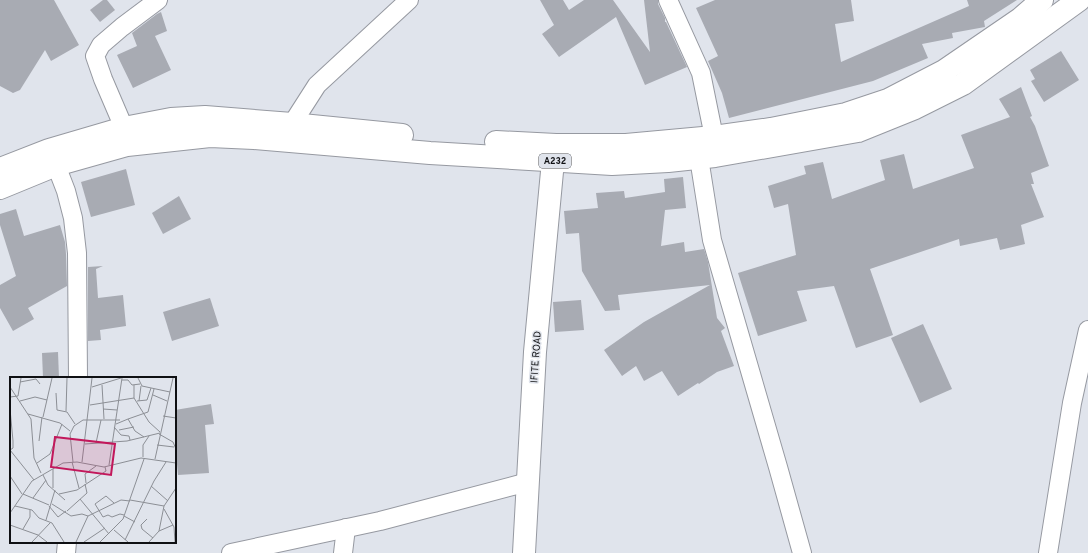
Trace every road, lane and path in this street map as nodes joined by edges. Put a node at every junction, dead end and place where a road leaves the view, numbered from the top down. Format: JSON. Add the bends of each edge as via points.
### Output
{"nodes":[{"id":1,"x":158,"y":0,"type":"edge"},
{"id":2,"x":409,"y":0,"type":"edge"},
{"id":3,"x":668,"y":0,"type":"edge"},
{"id":4,"x":1042,"y":0,"type":"edge"},
{"id":5,"x":1079,"y":0,"type":"edge"},
{"id":6,"x":292,"y":124,"type":"junction"},
{"id":7,"x":124,"y":128,"type":"junction"},
{"id":8,"x":707,"y":147,"type":"junction"},
{"id":9,"x":553,"y":161,"type":"junction"},
{"id":10,"x":56,"y":165,"type":"junction"},
{"id":11,"x":0,"y":169,"type":"edge"},
{"id":12,"x":0,"y":188,"type":"edge"},
{"id":13,"x":1088,"y":330,"type":"edge"},
{"id":14,"x":78,"y":377,"type":"edge"},
{"id":15,"x":528,"y":482,"type":"junction"},
{"id":16,"x":346,"y":528,"type":"junction"},
{"id":17,"x":67,"y":543,"type":"edge"},
{"id":18,"x":66,"y":553,"type":"edge"},
{"id":19,"x":231,"y":553,"type":"edge"},
{"id":20,"x":343,"y":553,"type":"edge"},
{"id":21,"x":524,"y":553,"type":"edge"},
{"id":22,"x":802,"y":553,"type":"edge"},
{"id":23,"x":1048,"y":553,"type":"edge"}],
"edges":[{"from":1,"to":7,"type":"street","via":[[101,45],[95,56]]},
{"from":2,"to":6,"type":"street","via":[[317,86]]},
{"from":3,"to":8,"type":"street","via":[[701,73]]},
{"from":4,"to":8,"type":"main road","number":"A232","via":[[1020,19],[944,71],[888,100],[846,114],[771,129]]},
{"from":5,"to":8,"type":"main road","number":"A232","via":[[963,84],[915,108],[858,131]]},
{"from":6,"to":7,"type":"main road","number":"A232","via":[[205,117],[171,119]]},
{"from":6,"to":8,"type":"main road","number":"A232","via":[[464,140],[556,145]]},
{"from":7,"to":11,"type":"main road","number":"A232","via":[[49,150]]},
{"from":8,"to":9,"type":"main road","number":"A232","via":[[668,161],[612,164]]},
{"from":8,"to":22,"type":"street","via":[[712,240]]},
{"from":9,"to":10,"type":"main road","number":"A232","via":[[210,136],[127,144]]},
{"from":9,"to":15,"type":"main road","name":"IFITE ROAD","via":[[535,352]]},
{"from":10,"to":12,"type":"main road","number":"A232"},
{"from":10,"to":14,"type":"street","via":[[73,218],[77,253]]},
{"from":13,"to":23,"type":"street","via":[[1072,403]]},
{"from":15,"to":16,"type":"street"},
{"from":15,"to":21,"type":"main road","name":"IFITE ROAD"},
{"from":16,"to":19,"type":"street"},
{"from":16,"to":20,"type":"street"},
{"from":17,"to":18,"type":"street"}]}
